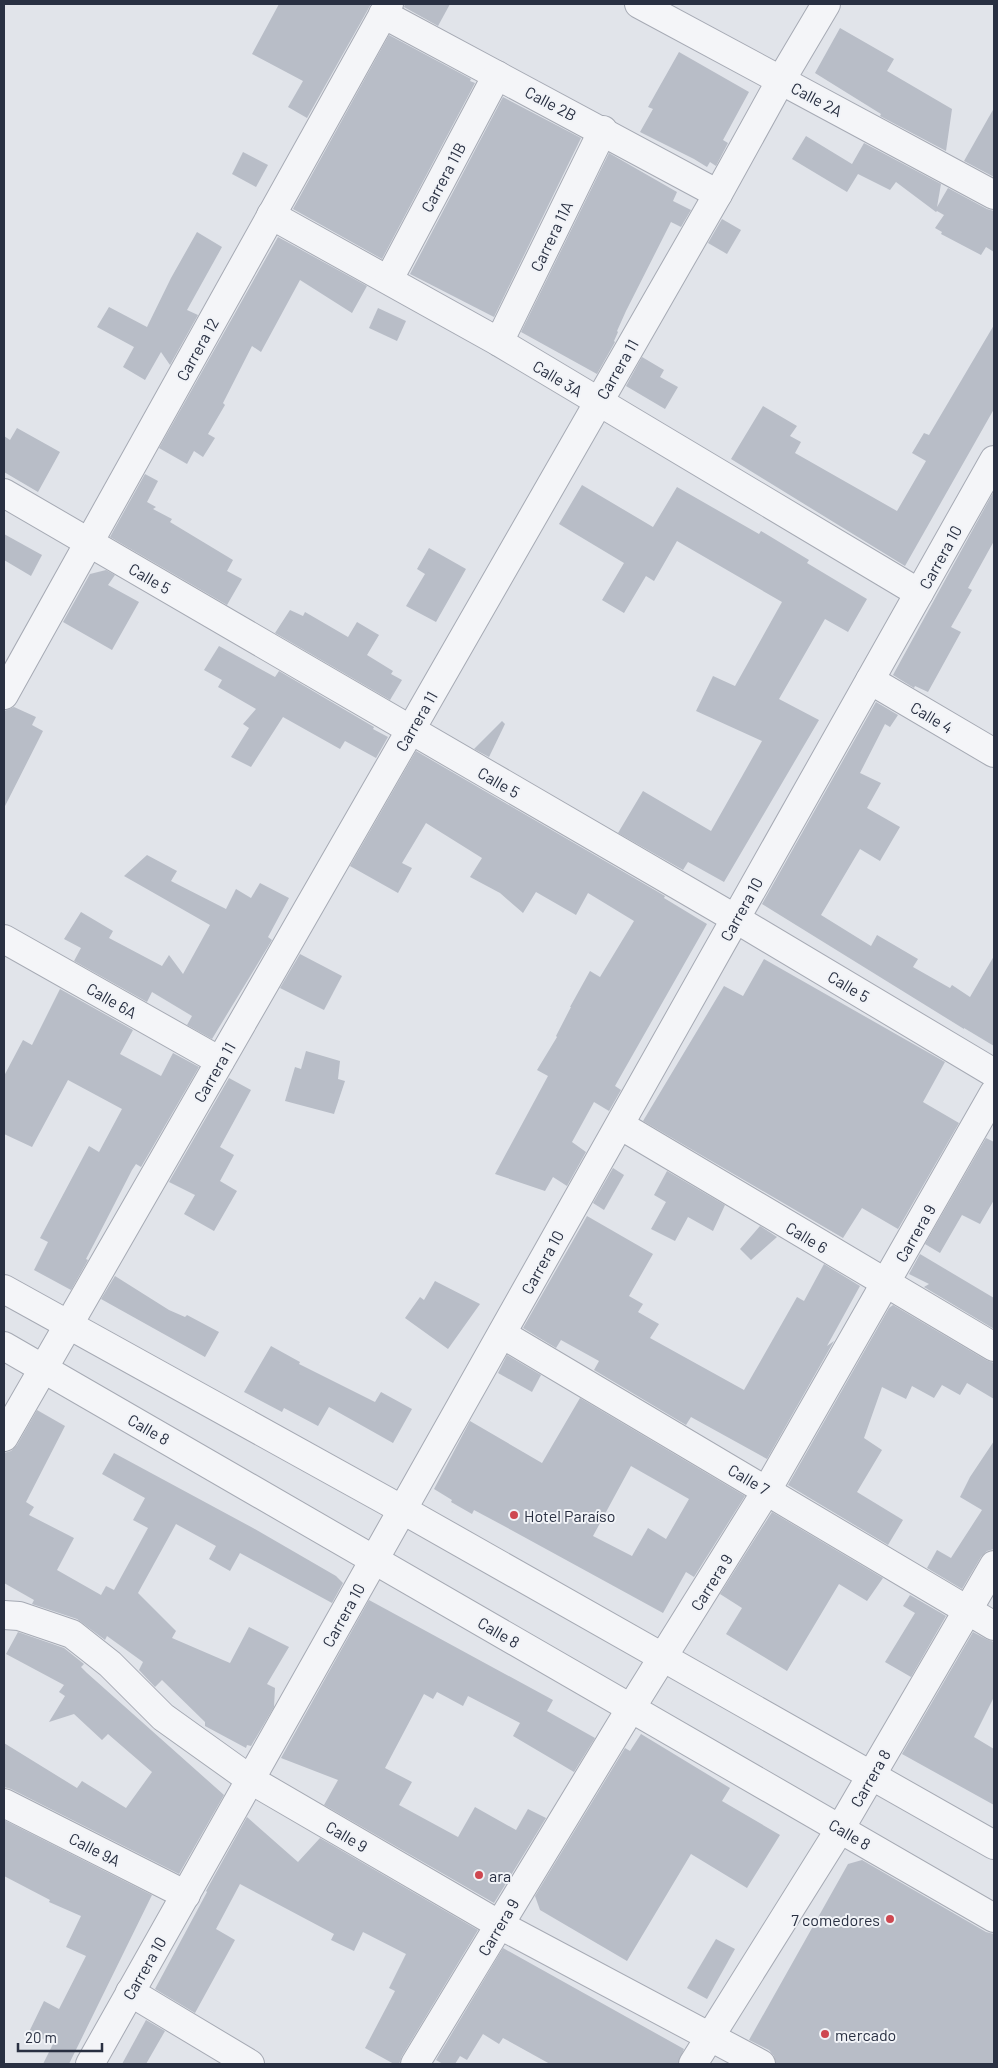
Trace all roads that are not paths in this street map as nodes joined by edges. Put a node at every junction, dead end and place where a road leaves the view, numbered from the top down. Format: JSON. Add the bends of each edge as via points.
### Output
{"nodes":[{"id":1,"x":639,"y":4,"type":"edge"},
{"id":2,"x":826,"y":4,"type":"edge"},
{"id":3,"x":386,"y":9,"type":"edge"},
{"id":4,"x":496,"y":75,"type":"junction"},
{"id":5,"x":781,"y":80,"type":"junction"},
{"id":6,"x":603,"y":130,"type":"junction"},
{"id":7,"x":718,"y":194,"type":"junction"},
{"id":8,"x":994,"y":194,"type":"edge"},
{"id":9,"x":271,"y":215,"type":"junction"},
{"id":10,"x":389,"y":280,"type":"junction"},
{"id":11,"x":499,"y":342,"type":"junction"},
{"id":12,"x":598,"y":402,"type":"junction"},
{"id":13,"x":994,"y":463,"type":"edge"},
{"id":14,"x":4,"y":493,"type":"edge"},
{"id":15,"x":89,"y":543,"type":"junction"},
{"id":16,"x":919,"y":594,"type":"junction"},
{"id":17,"x":870,"y":680,"type":"junction"},
{"id":18,"x":4,"y":695,"type":"edge"},
{"id":19,"x":410,"y":731,"type":"junction"},
{"id":20,"x":994,"y":753,"type":"edge"},
{"id":21,"x":736,"y":919,"type":"junction"},
{"id":22,"x":4,"y":939,"type":"edge"},
{"id":23,"x":220,"y":1061,"type":"junction"},
{"id":24,"x":994,"y":1073,"type":"edge"},
{"id":25,"x":994,"y":1093,"type":"edge"},
{"id":26,"x":620,"y":1125,"type":"junction"},
{"id":27,"x":886,"y":1284,"type":"junction"},
{"id":28,"x":4,"y":1289,"type":"edge"},
{"id":29,"x":68,"y":1325,"type":"junction"},
{"id":30,"x":502,"y":1334,"type":"junction"},
{"id":31,"x":4,"y":1346,"type":"edge"},
{"id":32,"x":994,"y":1347,"type":"edge"},
{"id":33,"x":43,"y":1368,"type":"junction"},
{"id":34,"x":4,"y":1437,"type":"edge"},
{"id":35,"x":767,"y":1490,"type":"junction"},
{"id":36,"x":403,"y":1510,"type":"junction"},
{"id":37,"x":375,"y":1560,"type":"junction"},
{"id":38,"x":994,"y":1565,"type":"edge"},
{"id":39,"x":968,"y":1610,"type":"junction"},
{"id":40,"x":4,"y":1615,"type":"edge"},
{"id":41,"x":994,"y":1626,"type":"edge"},
{"id":42,"x":664,"y":1658,"type":"junction"},
{"id":43,"x":631,"y":1708,"type":"junction"},
{"id":44,"x":872,"y":1776,"type":"junction"},
{"id":45,"x":251,"y":1780,"type":"junction"},
{"id":46,"x":4,"y":1803,"type":"edge"},
{"id":47,"x":840,"y":1829,"type":"junction"},
{"id":48,"x":994,"y":1845,"type":"edge"},
{"id":49,"x":186,"y":1895,"type":"junction"},
{"id":50,"x":994,"y":1918,"type":"edge"},
{"id":51,"x":500,"y":1925,"type":"junction"},
{"id":52,"x":130,"y":1992,"type":"junction"},
{"id":53,"x":709,"y":2037,"type":"junction"},
{"id":54,"x":90,"y":2064,"type":"edge"},
{"id":55,"x":250,"y":2064,"type":"edge"},
{"id":56,"x":415,"y":2064,"type":"edge"},
{"id":57,"x":693,"y":2064,"type":"edge"},
{"id":58,"x":761,"y":2064,"type":"edge"}],
"edges":[{"from":1,"to":5,"type":"street","name":"Calle 2A"},
{"from":2,"to":5,"type":"street","name":"Carrera 11"},
{"from":3,"to":4,"type":"street","name":"Calle 2B"},
{"from":3,"to":9,"type":"street","name":"Carrera 12"},
{"from":4,"to":6,"type":"street","name":"Calle 2B"},
{"from":4,"to":10,"type":"street","name":"Carrera 11B"},
{"from":5,"to":7,"type":"street","name":"Carrera 11"},
{"from":5,"to":8,"type":"street","name":"Calle 2A"},
{"from":6,"to":7,"type":"street","name":"Calle 2B"},
{"from":6,"to":11,"type":"street","name":"Carrera 11A"},
{"from":7,"to":12,"type":"street","name":"Carrera 11"},
{"from":9,"to":10,"type":"street","name":"Calle 3A"},
{"from":9,"to":15,"type":"street","name":"Carrera 12"},
{"from":10,"to":11,"type":"street","name":"Calle 3A"},
{"from":11,"to":12,"type":"street","name":"Calle 3A"},
{"from":12,"to":16,"type":"street","name":"Calle 3A"},
{"from":12,"to":19,"type":"street","name":"Carrera 11"},
{"from":13,"to":16,"type":"street","name":"Carrera 10"},
{"from":14,"to":15,"type":"street","name":"Calle 5"},
{"from":15,"to":18,"type":"street","name":"Carrera 12"},
{"from":15,"to":19,"type":"street","name":"Calle 5"},
{"from":16,"to":17,"type":"street","name":"Carrera 10"},
{"from":17,"to":20,"type":"street","name":"Calle 4"},
{"from":17,"to":21,"type":"street","name":"Carrera 10"},
{"from":19,"to":21,"type":"street","name":"Calle 5"},
{"from":19,"to":23,"type":"street","name":"Carrera 11"},
{"from":21,"to":24,"type":"street","name":"Calle 5"},
{"from":21,"to":26,"type":"street","name":"Carrera 10"},
{"from":22,"to":23,"type":"street","name":"Calle 6A"},
{"from":23,"to":29,"type":"street","name":"Carrera 11"},
{"from":25,"to":27,"type":"street","name":"Carrera 9"},
{"from":26,"to":27,"type":"street","name":"Calle 6"},
{"from":26,"to":30,"type":"street","name":"Carrera 10"},
{"from":27,"to":32,"type":"street","name":"Calle 6"},
{"from":27,"to":35,"type":"street","name":"Carrera 9"},
{"from":28,"to":29,"type":"street"},
{"from":29,"to":33,"type":"street","name":"Carrera 11"},
{"from":29,"to":36,"type":"street"},
{"from":30,"to":35,"type":"street","name":"Calle 7"},
{"from":30,"to":36,"type":"street","name":"Carrera 10"},
{"from":31,"to":33,"type":"street","name":"Calle 8"},
{"from":33,"to":34,"type":"street","name":"Carrera 11"},
{"from":33,"to":37,"type":"street","name":"Calle 8"},
{"from":35,"to":39,"type":"street","name":"Calle 7"},
{"from":35,"to":42,"type":"street","name":"Carrera 9"},
{"from":36,"to":37,"type":"street","name":"Carrera 10"},
{"from":36,"to":42,"type":"street"},
{"from":37,"to":43,"type":"street","name":"Calle 8"},
{"from":37,"to":45,"type":"street","name":"Carrera 10"},
{"from":38,"to":39,"type":"street","name":"Carrera 8"},
{"from":39,"to":41,"type":"street","name":"Calle 7"},
{"from":39,"to":44,"type":"street","name":"Carrera 8"},
{"from":40,"to":45,"type":"street","name":"Calle 9","via":[[19,1616],[72,1634],[110,1664],[163,1717]]},
{"from":42,"to":43,"type":"street","name":"Carrera 9"},
{"from":42,"to":44,"type":"street"},
{"from":43,"to":47,"type":"street","name":"Calle 8"},
{"from":43,"to":51,"type":"street","name":"Carrera 9"},
{"from":44,"to":47,"type":"street","name":"Carrera 8"},
{"from":44,"to":48,"type":"street"},
{"from":45,"to":49,"type":"street","name":"Carrera 10"},
{"from":45,"to":51,"type":"street","name":"Calle 9"},
{"from":46,"to":49,"type":"street","name":"Calle 9A"},
{"from":47,"to":50,"type":"street","name":"Calle 8"},
{"from":47,"to":53,"type":"street","name":"Carrera 8"},
{"from":49,"to":52,"type":"street","name":"Carrera 10"},
{"from":51,"to":53,"type":"street","name":"Calle 9"},
{"from":51,"to":56,"type":"street","name":"Carrera 9"},
{"from":52,"to":54,"type":"street","name":"Carrera 10"},
{"from":52,"to":55,"type":"street"},
{"from":53,"to":57,"type":"street","name":"Carrera 8"},
{"from":53,"to":58,"type":"street","name":"Calle 9"}]}
